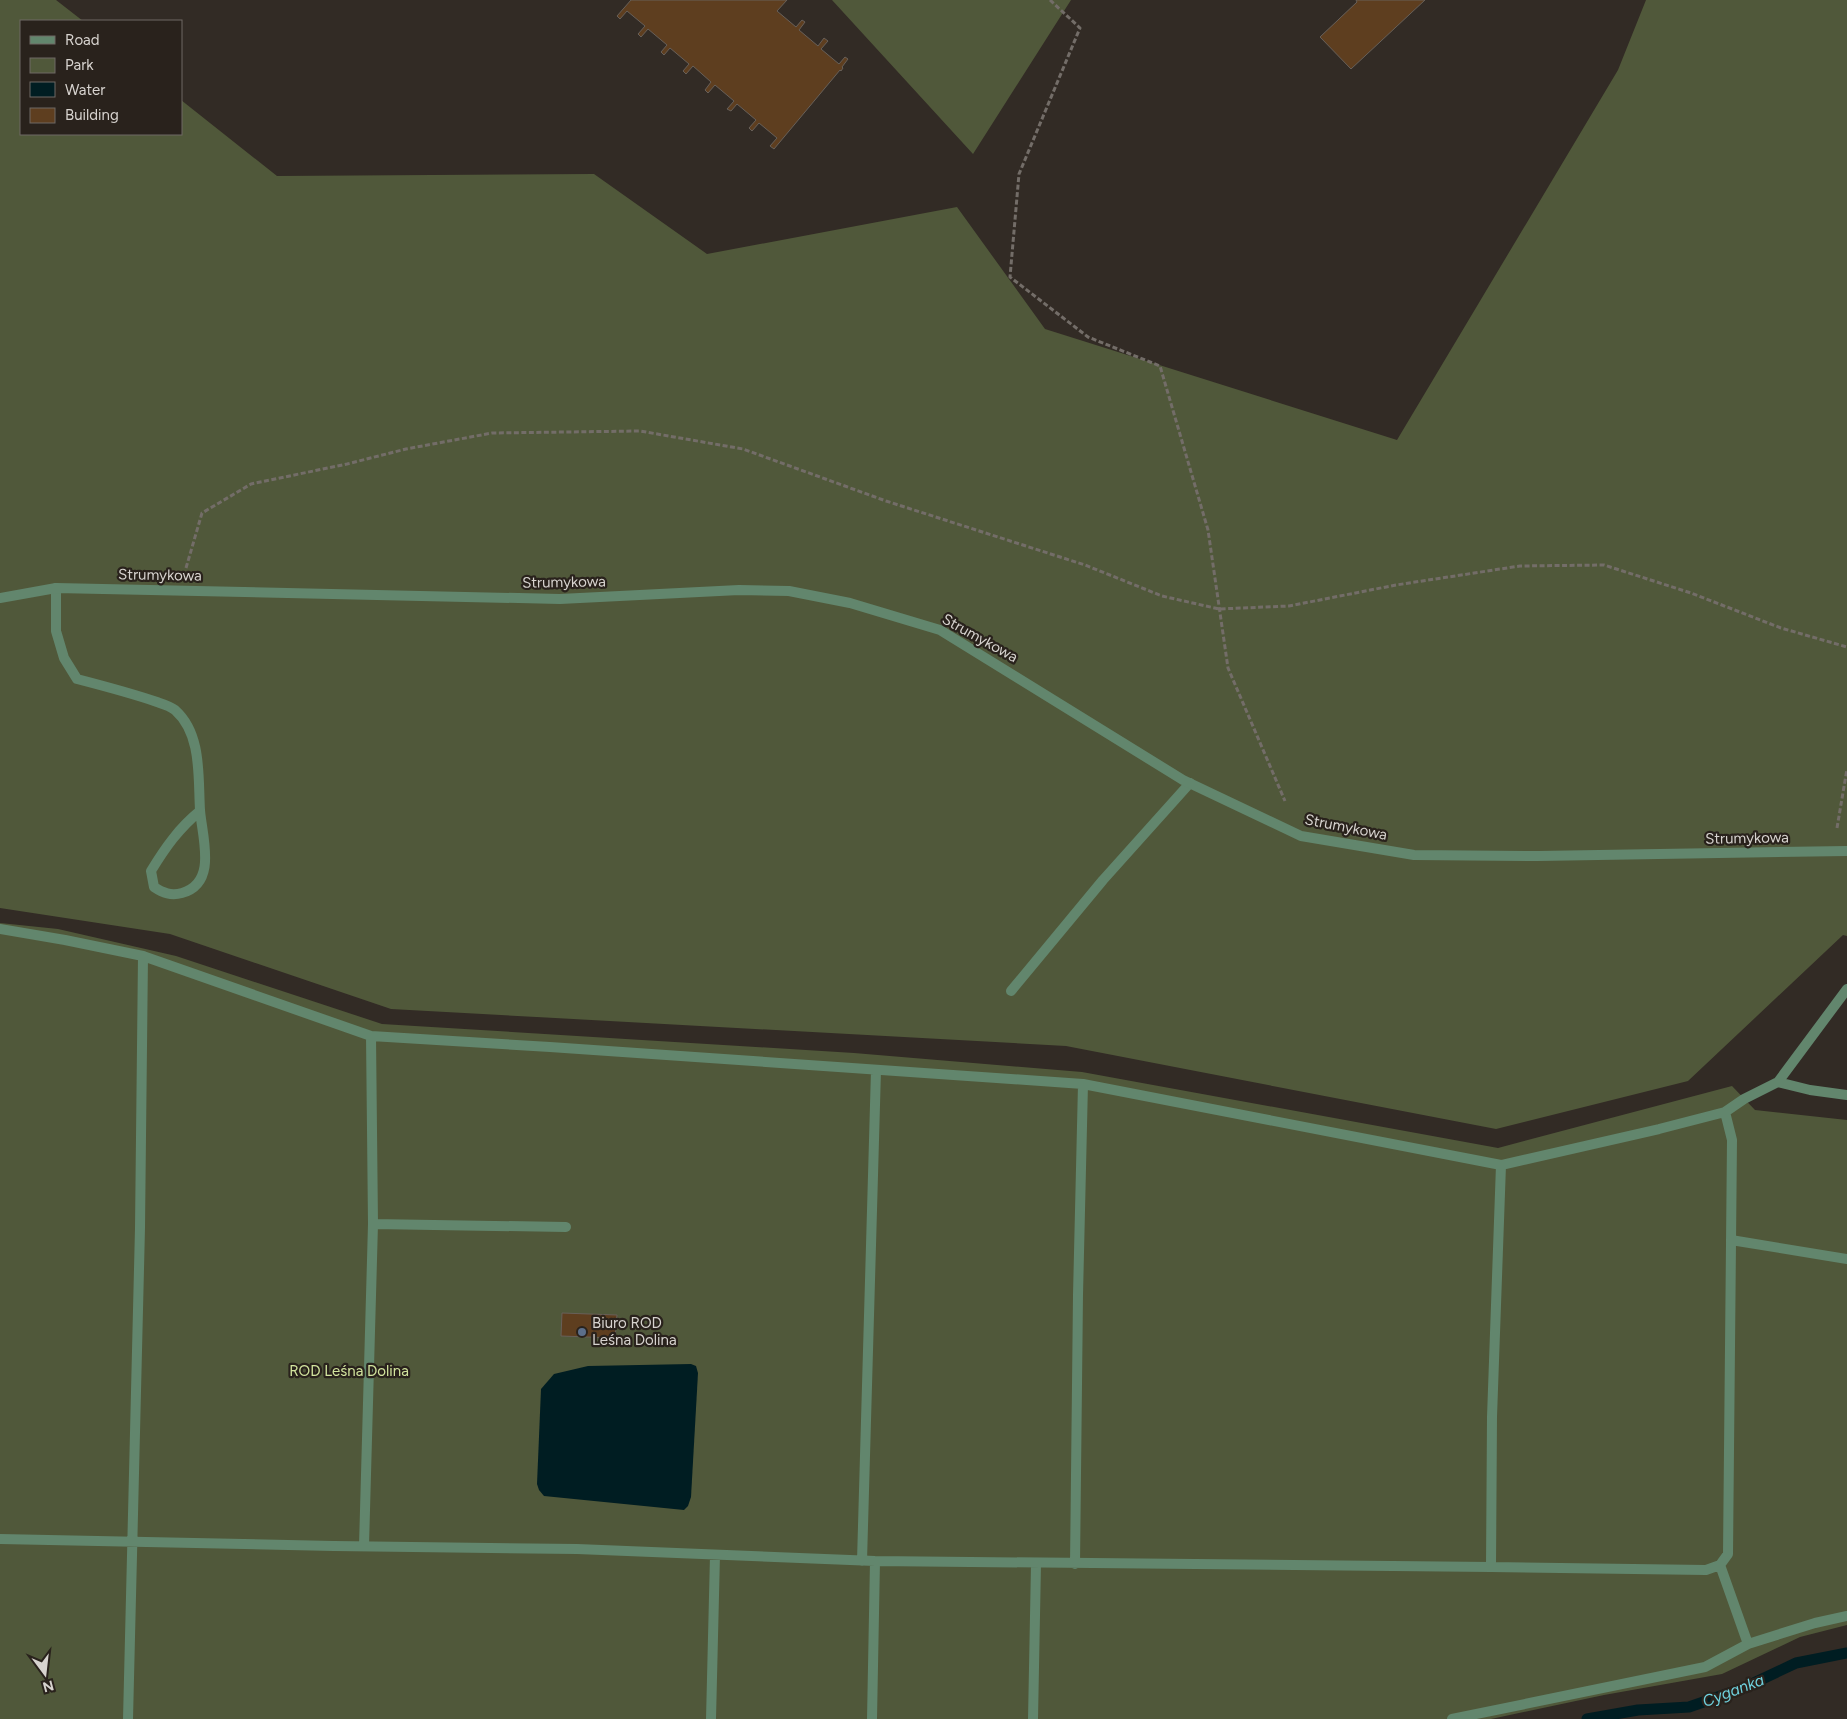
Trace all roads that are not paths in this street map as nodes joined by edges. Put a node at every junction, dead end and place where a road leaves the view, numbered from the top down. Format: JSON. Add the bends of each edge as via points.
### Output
{"nodes":[{"id":1,"x":56,"y":588,"type":"junction"},
{"id":2,"x":0,"y":598,"type":"edge"},
{"id":3,"x":1190,"y":783,"type":"junction"},
{"id":4,"x":200,"y":811,"type":"junction"},
{"id":5,"x":1847,"y":851,"type":"edge"},
{"id":6,"x":0,"y":929,"type":"edge"},
{"id":7,"x":143,"y":956,"type":"junction"},
{"id":8,"x":1847,"y":989,"type":"edge"},
{"id":9,"x":1011,"y":992,"type":"dead end"},
{"id":10,"x":371,"y":1036,"type":"junction"},
{"id":11,"x":876,"y":1070,"type":"junction"},
{"id":12,"x":1778,"y":1082,"type":"junction"},
{"id":13,"x":1083,"y":1084,"type":"junction"},
{"id":14,"x":1847,"y":1095,"type":"edge"},
{"id":15,"x":1725,"y":1112,"type":"junction"},
{"id":16,"x":1501,"y":1165,"type":"junction"},
{"id":17,"x":373,"y":1224,"type":"junction"},
{"id":18,"x":566,"y":1227,"type":"dead end"},
{"id":19,"x":1731,"y":1240,"type":"junction"},
{"id":20,"x":1847,"y":1259,"type":"edge"},
{"id":21,"x":0,"y":1539,"type":"edge"},
{"id":22,"x":132,"y":1543,"type":"junction"},
{"id":23,"x":364,"y":1546,"type":"junction"},
{"id":24,"x":715,"y":1555,"type":"junction"},
{"id":25,"x":862,"y":1561,"type":"junction"},
{"id":26,"x":875,"y":1561,"type":"junction"},
{"id":27,"x":1036,"y":1564,"type":"junction"},
{"id":28,"x":1075,"y":1564,"type":"junction"},
{"id":29,"x":1720,"y":1565,"type":"junction"},
{"id":30,"x":1491,"y":1567,"type":"junction"},
{"id":31,"x":1847,"y":1616,"type":"edge"},
{"id":32,"x":1748,"y":1644,"type":"junction"},
{"id":33,"x":128,"y":1719,"type":"edge"},
{"id":34,"x":710,"y":1719,"type":"edge"},
{"id":35,"x":872,"y":1719,"type":"edge"},
{"id":36,"x":1033,"y":1719,"type":"edge"},
{"id":37,"x":1452,"y":1719,"type":"edge"}],
"edges":[{"from":1,"to":2,"type":"street","name":"Strumykowa"},
{"from":1,"to":3,"type":"street","name":"Strumykowa","via":[[560,599],[747,590],[790,592],[850,603],[940,630]]},
{"from":1,"to":4,"type":"street","via":[[56,632],[64,658],[77,679],[174,708],[188,726],[196,753]]},
{"from":3,"to":5,"type":"street","name":"Strumykowa","via":[[1301,836],[1414,856]]},
{"from":3,"to":9,"type":"street","via":[[1103,880]]},
{"from":4,"to":4,"type":"street","via":[[206,852],[203,877],[192,890],[164,894],[154,887],[150,871],[174,836]]},
{"from":6,"to":7,"type":"street"},
{"from":7,"to":10,"type":"street"},
{"from":7,"to":22,"type":"street"},
{"from":8,"to":12,"type":"street"},
{"from":10,"to":11,"type":"street"},
{"from":10,"to":17,"type":"street"},
{"from":11,"to":13,"type":"street"},
{"from":11,"to":25,"type":"street"},
{"from":12,"to":14,"type":"street"},
{"from":12,"to":15,"type":"street"},
{"from":13,"to":16,"type":"street"},
{"from":13,"to":28,"type":"street"},
{"from":15,"to":16,"type":"street"},
{"from":15,"to":19,"type":"street","via":[[1732,1140]]},
{"from":16,"to":30,"type":"street","via":[[1492,1417]]},
{"from":17,"to":18,"type":"street"},
{"from":17,"to":23,"type":"street"},
{"from":19,"to":20,"type":"street"},
{"from":19,"to":29,"type":"street","via":[[1728,1554]]},
{"from":21,"to":22,"type":"street"},
{"from":22,"to":23,"type":"street"},
{"from":22,"to":33,"type":"street"},
{"from":23,"to":24,"type":"street"},
{"from":24,"to":25,"type":"street"},
{"from":24,"to":34,"type":"street"},
{"from":25,"to":26,"type":"street"},
{"from":26,"to":27,"type":"street"},
{"from":26,"to":35,"type":"street"},
{"from":27,"to":28,"type":"street"},
{"from":27,"to":36,"type":"street"},
{"from":28,"to":30,"type":"street"},
{"from":29,"to":30,"type":"street","via":[[1706,1570]]},
{"from":29,"to":32,"type":"street"},
{"from":31,"to":32,"type":"street"},
{"from":32,"to":37,"type":"street","via":[[1705,1667]]}]}
